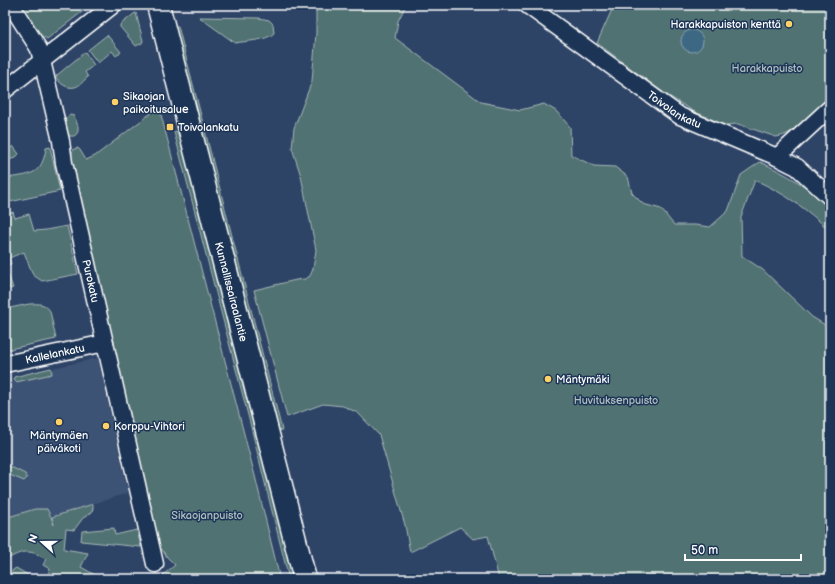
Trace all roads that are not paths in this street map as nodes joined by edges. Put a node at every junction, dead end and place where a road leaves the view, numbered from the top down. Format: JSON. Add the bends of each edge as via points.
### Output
{"nodes":[{"id":1,"x":11,"y":5,"type":"edge"},
{"id":2,"x":113,"y":5,"type":"edge"},
{"id":3,"x":158,"y":5,"type":"edge"},
{"id":4,"x":527,"y":5,"type":"edge"},
{"id":5,"x":42,"y":61,"type":"junction"},
{"id":6,"x":5,"y":90,"type":"edge"},
{"id":7,"x":830,"y":108,"type":"edge"},
{"id":8,"x":777,"y":157,"type":"junction"},
{"id":9,"x":830,"y":197,"type":"edge"},
{"id":10,"x":105,"y":343,"type":"junction"},
{"id":11,"x":5,"y":364,"type":"edge"},
{"id":12,"x":155,"y":564,"type":"dead end"},
{"id":13,"x":305,"y":579,"type":"edge"}],
"edges":[{"from":1,"to":5,"type":"street","name":"Purokatu","via":[[39,49]]},
{"from":2,"to":5,"type":"street"},
{"from":3,"to":13,"type":"street","name":"Kunnallissairaalantie"},
{"from":4,"to":8,"type":"street","name":"Toivolankatu","via":[[680,116]]},
{"from":5,"to":6,"type":"street"},
{"from":5,"to":10,"type":"street","name":"Purokatu"},
{"from":7,"to":8,"type":"street"},
{"from":8,"to":9,"type":"street","name":"Toivolankatu","via":[[796,167]]},
{"from":10,"to":11,"type":"street","name":"Kallelankatu"},
{"from":10,"to":12,"type":"street","name":"Purokatu"}]}
